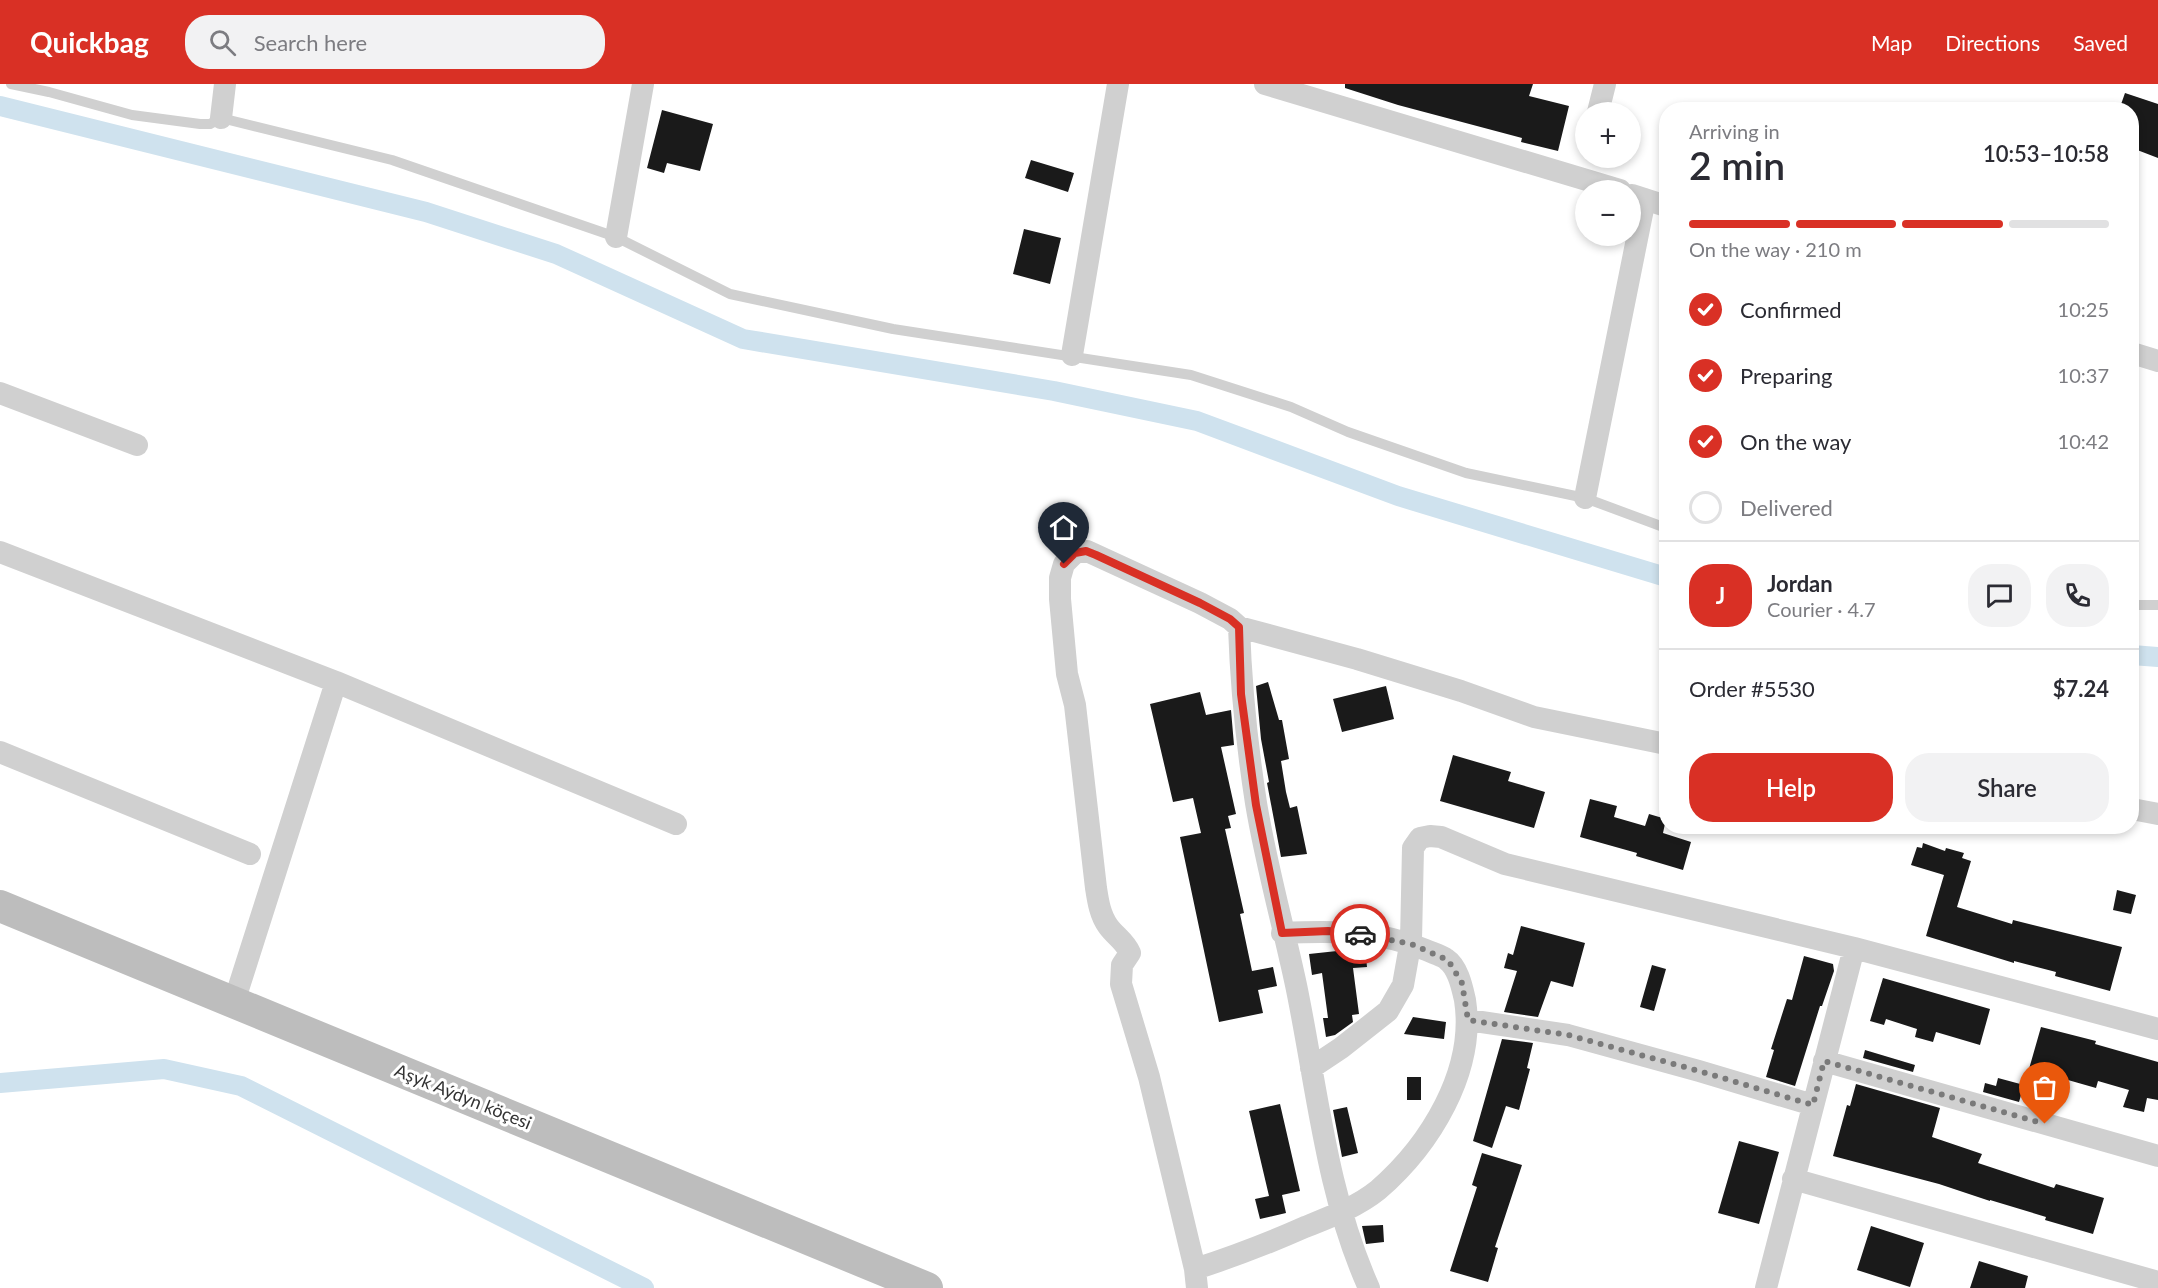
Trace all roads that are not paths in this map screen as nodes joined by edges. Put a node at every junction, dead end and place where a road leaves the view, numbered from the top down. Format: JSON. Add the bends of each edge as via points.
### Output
{"nodes":[{"id":1,"x":11,"y":84,"type":"edge"},
{"id":2,"x":225,"y":84,"type":"edge"},
{"id":3,"x":643,"y":84,"type":"edge"},
{"id":4,"x":1118,"y":84,"type":"edge"},
{"id":5,"x":1265,"y":84,"type":"edge"},
{"id":6,"x":1605,"y":84,"type":"edge"},
{"id":7,"x":1600,"y":102,"type":"edge"},
{"id":8,"x":221,"y":118,"type":"junction"},
{"id":9,"x":1575,"y":166,"type":"edge"},
{"id":10,"x":1584,"y":168,"type":"edge"},
{"id":11,"x":1604,"y":180,"type":"edge"},
{"id":12,"x":1647,"y":200,"type":"edge"},
{"id":13,"x":616,"y":237,"type":"junction"},
{"id":14,"x":1072,"y":355,"type":"junction"},
{"id":15,"x":2139,"y":355,"type":"edge"},
{"id":16,"x":2158,"y":361,"type":"edge"},
{"id":17,"x":0,"y":393,"type":"edge"},
{"id":18,"x":137,"y":445,"type":"dead end"},
{"id":19,"x":1585,"y":498,"type":"junction"},
{"id":20,"x":1659,"y":525,"type":"edge"},
{"id":21,"x":0,"y":552,"type":"edge"},
{"id":22,"x":2139,"y":605,"type":"edge"},
{"id":23,"x":2158,"y":605,"type":"edge"},
{"id":24,"x":1239,"y":627,"type":"junction"},
{"id":25,"x":336,"y":682,"type":"junction"},
{"id":26,"x":1659,"y":743,"type":"edge"},
{"id":27,"x":0,"y":752,"type":"edge"},
{"id":28,"x":2139,"y":810,"type":"edge"},
{"id":29,"x":2158,"y":814,"type":"edge"},
{"id":30,"x":676,"y":824,"type":"dead end"},
{"id":31,"x":250,"y":854,"type":"dead end"},
{"id":32,"x":0,"y":906,"type":"edge"},
{"id":33,"x":1282,"y":933,"type":"junction"},
{"id":34,"x":1411,"y":944,"type":"junction"},
{"id":35,"x":1854,"y":948,"type":"junction"},
{"id":36,"x":234,"y":1002,"type":"junction"},
{"id":37,"x":1468,"y":1020,"type":"junction"},
{"id":38,"x":2158,"y":1029,"type":"edge"},
{"id":39,"x":1824,"y":1061,"type":"junction"},
{"id":40,"x":1311,"y":1068,"type":"junction"},
{"id":41,"x":1813,"y":1105,"type":"junction"},
{"id":42,"x":2158,"y":1156,"type":"edge"},
{"id":43,"x":1793,"y":1179,"type":"junction"},
{"id":44,"x":1342,"y":1212,"type":"junction"},
{"id":45,"x":1196,"y":1279,"type":"edge"},
{"id":46,"x":2158,"y":1282,"type":"edge"},
{"id":47,"x":927,"y":1288,"type":"edge"},
{"id":48,"x":1369,"y":1288,"type":"edge"},
{"id":49,"x":1766,"y":1288,"type":"edge"}],
"edges":[{"from":1,"to":8,"type":"lane","via":[[132,115],[200,124]]},
{"from":2,"to":8,"type":"street"},
{"from":3,"to":13,"type":"street"},
{"from":4,"to":14,"type":"street"},
{"from":5,"to":9,"type":"street"},
{"from":6,"to":7,"type":"street"},
{"from":8,"to":13,"type":"lane","via":[[392,160]]},
{"from":10,"to":11,"type":"street"},
{"from":12,"to":19,"type":"street"},
{"from":13,"to":14,"type":"lane","via":[[730,294],[893,328]]},
{"from":14,"to":19,"type":"lane","via":[[1191,375],[1291,407],[1348,432],[1466,473]]},
{"from":15,"to":16,"type":"street"},
{"from":17,"to":18,"type":"street"},
{"from":19,"to":20,"type":"lane"},
{"from":21,"to":25,"type":"street"},
{"from":22,"to":23,"type":"lane"},
{"from":24,"to":26,"type":"street","via":[[1358,658],[1534,717]]},
{"from":24,"to":33,"type":"street","via":[[1241,694],[1256,805]]},
{"from":24,"to":45,"type":"street","via":[[1200,603],[1086,551],[1075,553],[1064,564],[1060,589],[1067,674],[1075,705],[1100,910],[1130,953],[1122,965],[1121,984],[1149,1077]]},
{"from":25,"to":30,"type":"street"},
{"from":25,"to":36,"type":"street"},
{"from":27,"to":31,"type":"street"},
{"from":28,"to":29,"type":"street"},
{"from":32,"to":36,"type":"main road","name":"Aşyk Aýdyn köçesi"},
{"from":33,"to":34,"type":"street","via":[[1372,934]]},
{"from":33,"to":40,"type":"street"},
{"from":34,"to":35,"type":"street","via":[[1413,848],[1420,838],[1430,836],[1505,864]]},
{"from":34,"to":37,"type":"street","via":[[1448,960],[1462,983]]},
{"from":34,"to":40,"type":"street","via":[[1403,985],[1388,1011]]},
{"from":35,"to":38,"type":"street"},
{"from":35,"to":39,"type":"street"},
{"from":36,"to":47,"type":"main road","name":"Aşyk Aýdyn köçesi"},
{"from":37,"to":41,"type":"street","via":[[1568,1035]]},
{"from":37,"to":44,"type":"street","via":[[1457,1080],[1437,1120],[1406,1163],[1376,1191]]},
{"from":39,"to":41,"type":"street"},
{"from":39,"to":42,"type":"street"},
{"from":40,"to":44,"type":"street"},
{"from":41,"to":43,"type":"street"},
{"from":43,"to":46,"type":"street"},
{"from":43,"to":49,"type":"street"},
{"from":44,"to":45,"type":"street","via":[[1248,1251]]},
{"from":44,"to":48,"type":"street"}]}
